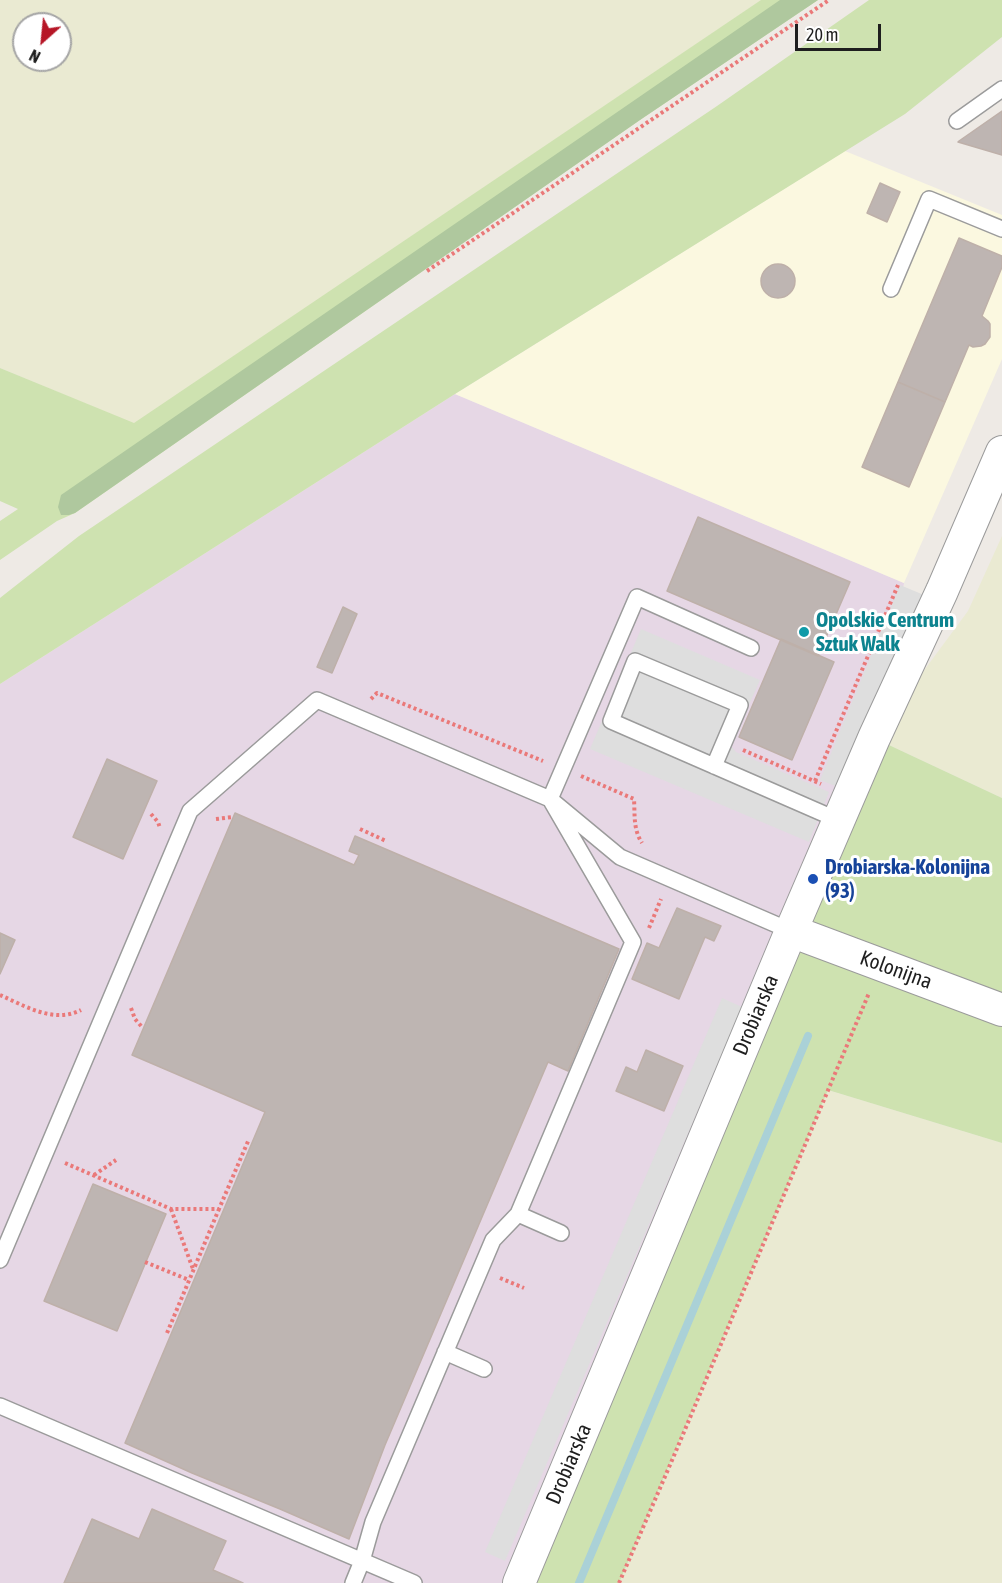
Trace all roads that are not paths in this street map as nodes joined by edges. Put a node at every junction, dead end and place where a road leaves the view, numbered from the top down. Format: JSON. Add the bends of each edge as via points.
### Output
{"nodes":[{"id":1,"x":1002,"y":89,"type":"edge"},
{"id":2,"x":957,"y":121,"type":"dead end"},
{"id":3,"x":1002,"y":229,"type":"edge"},
{"id":4,"x":891,"y":289,"type":"dead end"},
{"id":5,"x":1002,"y":452,"type":"edge"},
{"id":6,"x":751,"y":648,"type":"dead end"},
{"id":7,"x":714,"y":766,"type":"junction"},
{"id":8,"x":550,"y":799,"type":"junction"},
{"id":9,"x":838,"y":820,"type":"junction"},
{"id":10,"x":791,"y":931,"type":"junction"},
{"id":11,"x":1002,"y":1010,"type":"edge"},
{"id":12,"x":518,"y":1214,"type":"junction"},
{"id":13,"x":561,"y":1233,"type":"dead end"},
{"id":14,"x":0,"y":1260,"type":"edge"},
{"id":15,"x":446,"y":1352,"type":"junction"},
{"id":16,"x":484,"y":1369,"type":"dead end"},
{"id":17,"x":0,"y":1406,"type":"edge"},
{"id":18,"x":363,"y":1562,"type":"junction"},
{"id":19,"x":353,"y":1583,"type":"edge"},
{"id":20,"x":414,"y":1583,"type":"edge"},
{"id":21,"x":519,"y":1583,"type":"edge"}],
"edges":[{"from":1,"to":2,"type":"lane"},
{"from":3,"to":4,"type":"lane","via":[[930,199]]},
{"from":5,"to":9,"type":"street","name":"Drobiarska"},
{"from":6,"to":8,"type":"lane","via":[[637,597]]},
{"from":7,"to":7,"type":"lane","via":[[611,721],[635,661],[740,705]]},
{"from":7,"to":9,"type":"lane"},
{"from":8,"to":10,"type":"lane","via":[[620,857]]},
{"from":8,"to":12,"type":"lane","via":[[633,942]]},
{"from":8,"to":14,"type":"lane","via":[[317,700],[190,811]]},
{"from":9,"to":10,"type":"street","name":"Drobiarska"},
{"from":10,"to":11,"type":"street","name":"Kolonijna"},
{"from":10,"to":21,"type":"street","name":"Drobiarska"},
{"from":12,"to":13,"type":"lane"},
{"from":12,"to":15,"type":"lane","via":[[493,1240]]},
{"from":15,"to":16,"type":"lane"},
{"from":15,"to":18,"type":"lane","via":[[373,1522]]},
{"from":17,"to":18,"type":"lane"},
{"from":18,"to":19,"type":"lane"},
{"from":18,"to":20,"type":"lane"}]}
